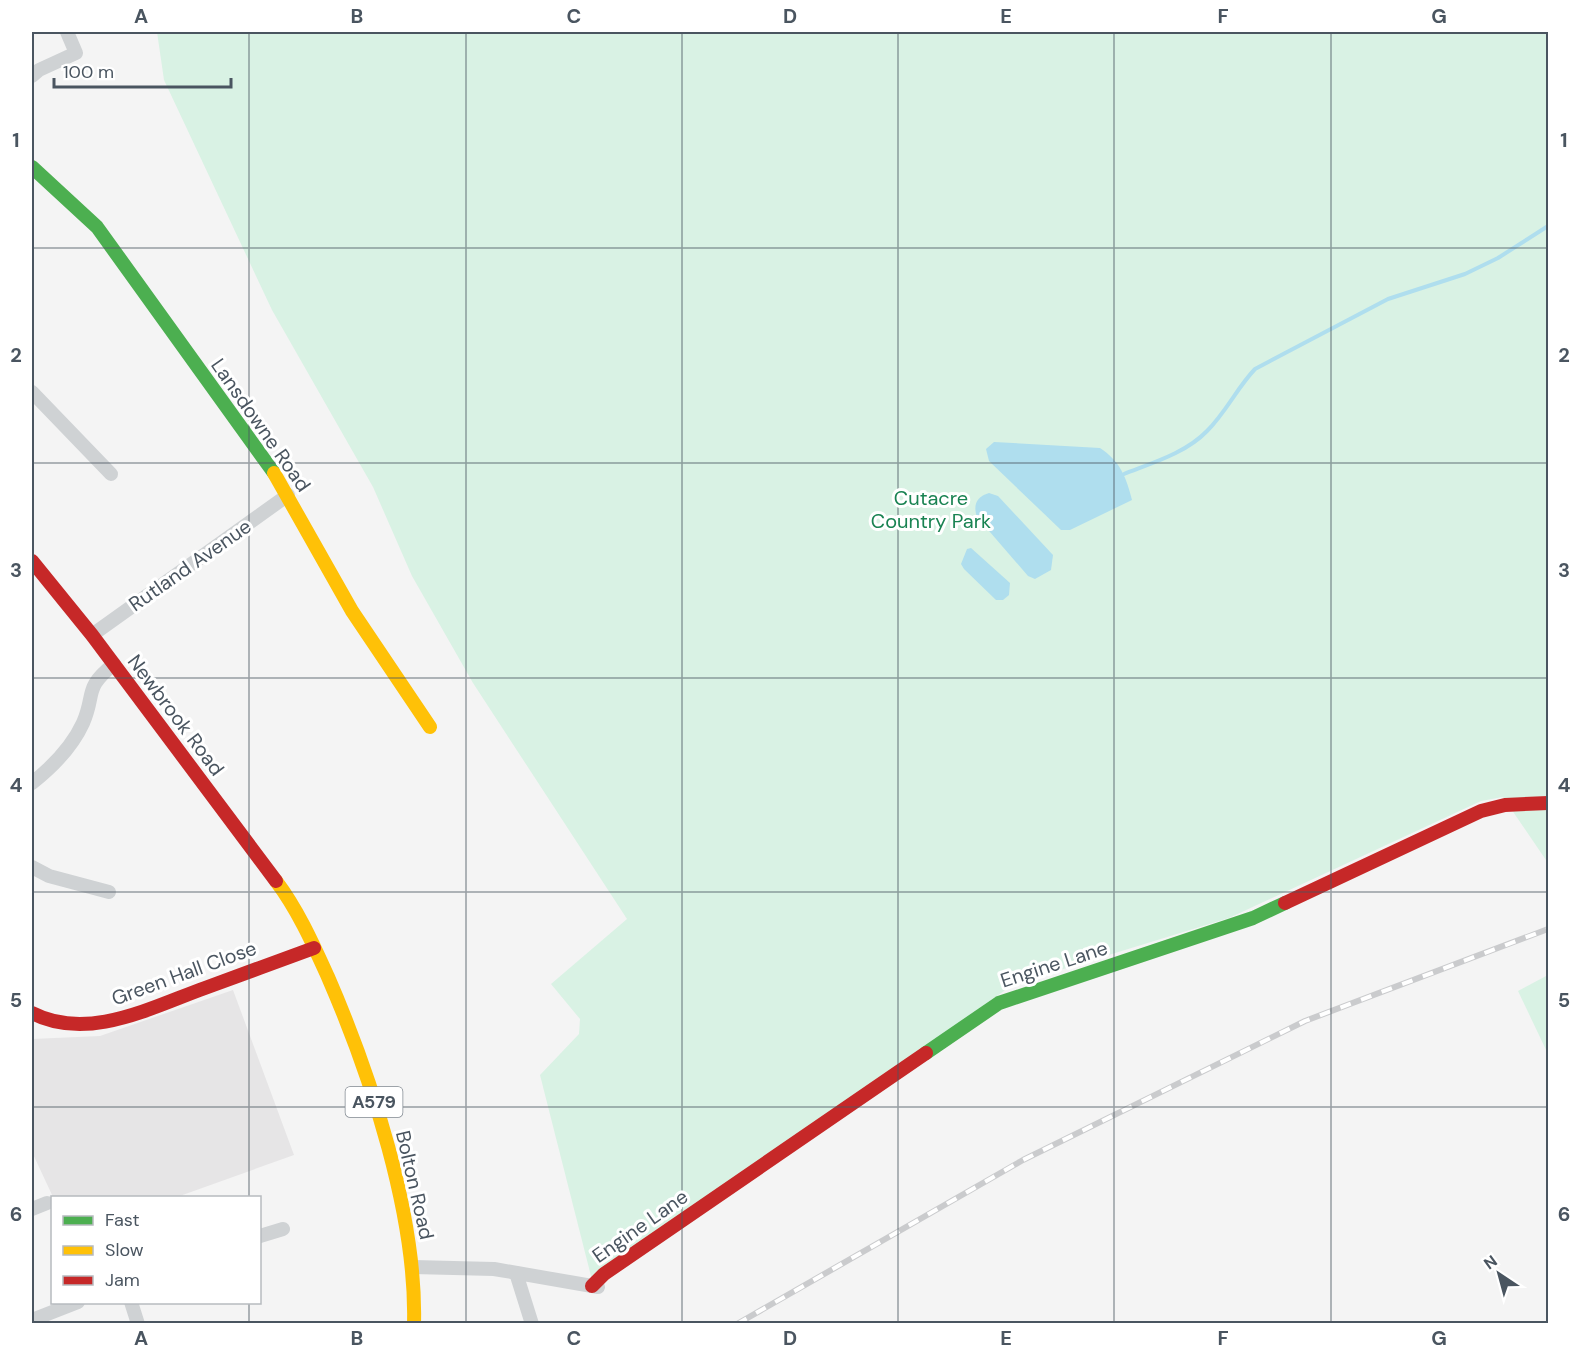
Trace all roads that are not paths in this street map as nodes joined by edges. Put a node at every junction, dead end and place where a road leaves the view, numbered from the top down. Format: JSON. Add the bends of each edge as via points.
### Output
{"nodes":[{"id":1,"x":67,"y":32,"type":"edge"},
{"id":2,"x":32,"y":76,"type":"edge"},
{"id":3,"x":32,"y":167,"type":"edge"},
{"id":4,"x":32,"y":392,"type":"edge"},
{"id":5,"x":112,"y":474,"type":"dead end"},
{"id":6,"x":288,"y":495,"type":"junction"},
{"id":7,"x":32,"y":561,"type":"edge"},
{"id":8,"x":45,"y":576,"type":"junction"},
{"id":9,"x":32,"y":588,"type":"edge"},
{"id":10,"x":92,"y":634,"type":"junction"},
{"id":11,"x":114,"y":664,"type":"junction"},
{"id":12,"x":430,"y":727,"type":"dead end"},
{"id":13,"x":32,"y":783,"type":"edge"},
{"id":14,"x":1548,"y":803,"type":"edge"},
{"id":15,"x":32,"y":867,"type":"edge"},
{"id":16,"x":100,"y":893,"type":"dead end"},
{"id":17,"x":286,"y":894,"type":"joint"},
{"id":18,"x":314,"y":948,"type":"junction"},
{"id":19,"x":32,"y":1013,"type":"edge"},
{"id":20,"x":47,"y":1203,"type":"dead end"},
{"id":21,"x":32,"y":1209,"type":"edge"},
{"id":22,"x":283,"y":1229,"type":"dead end"},
{"id":23,"x":261,"y":1236,"type":"edge"},
{"id":24,"x":413,"y":1267,"type":"junction"},
{"id":25,"x":516,"y":1273,"type":"junction"},
{"id":26,"x":595,"y":1286,"type":"joint"},
{"id":27,"x":73,"y":1304,"type":"edge"},
{"id":28,"x":132,"y":1304,"type":"edge"},
{"id":29,"x":32,"y":1320,"type":"edge"},
{"id":30,"x":138,"y":1323,"type":"edge"},
{"id":31,"x":414,"y":1323,"type":"edge"},
{"id":32,"x":532,"y":1323,"type":"edge"}],
"edges":[{"from":1,"to":2,"type":"street","via":[[76,53]]},
{"from":3,"to":6,"type":"main road","name":"Lansdowne Road","via":[[97,227]]},
{"from":4,"to":5,"type":"street"},
{"from":6,"to":10,"type":"street","name":"Rutland Avenue"},
{"from":6,"to":12,"type":"main road","name":"Lansdowne Road","via":[[352,611]]},
{"from":7,"to":8,"type":"main road","name":"Newbrook Road","number":"A579"},
{"from":8,"to":9,"type":"street"},
{"from":8,"to":10,"type":"main road","name":"Newbrook Road","number":"A579"},
{"from":10,"to":11,"type":"main road","name":"Newbrook Road","number":"A579"},
{"from":11,"to":13,"type":"street","via":[[94,681],[88,710],[70,743]]},
{"from":11,"to":17,"type":"main road","name":"Newbrook Road","number":"A579"},
{"from":14,"to":26,"type":"main road","name":"Engine Lane","via":[[1505,805],[1481,811],[1253,918],[999,1003],[614,1268]]},
{"from":15,"to":16,"type":"street"},
{"from":17,"to":18,"type":"main road","name":"Bolton Road","number":"A579"},
{"from":18,"to":19,"type":"main road","name":"Green Hall Close","via":[[123,1018],[63,1024]]},
{"from":18,"to":24,"type":"main road","name":"Bolton Road","number":"A579","via":[[370,1089],[387,1143]]},
{"from":20,"to":21,"type":"street"},
{"from":22,"to":23,"type":"street"},
{"from":24,"to":25,"type":"street"},
{"from":24,"to":31,"type":"main road","name":"Bolton Road","number":"A579"},
{"from":25,"to":26,"type":"street"},
{"from":25,"to":32,"type":"street"},
{"from":27,"to":29,"type":"street"},
{"from":28,"to":30,"type":"street"}]}
